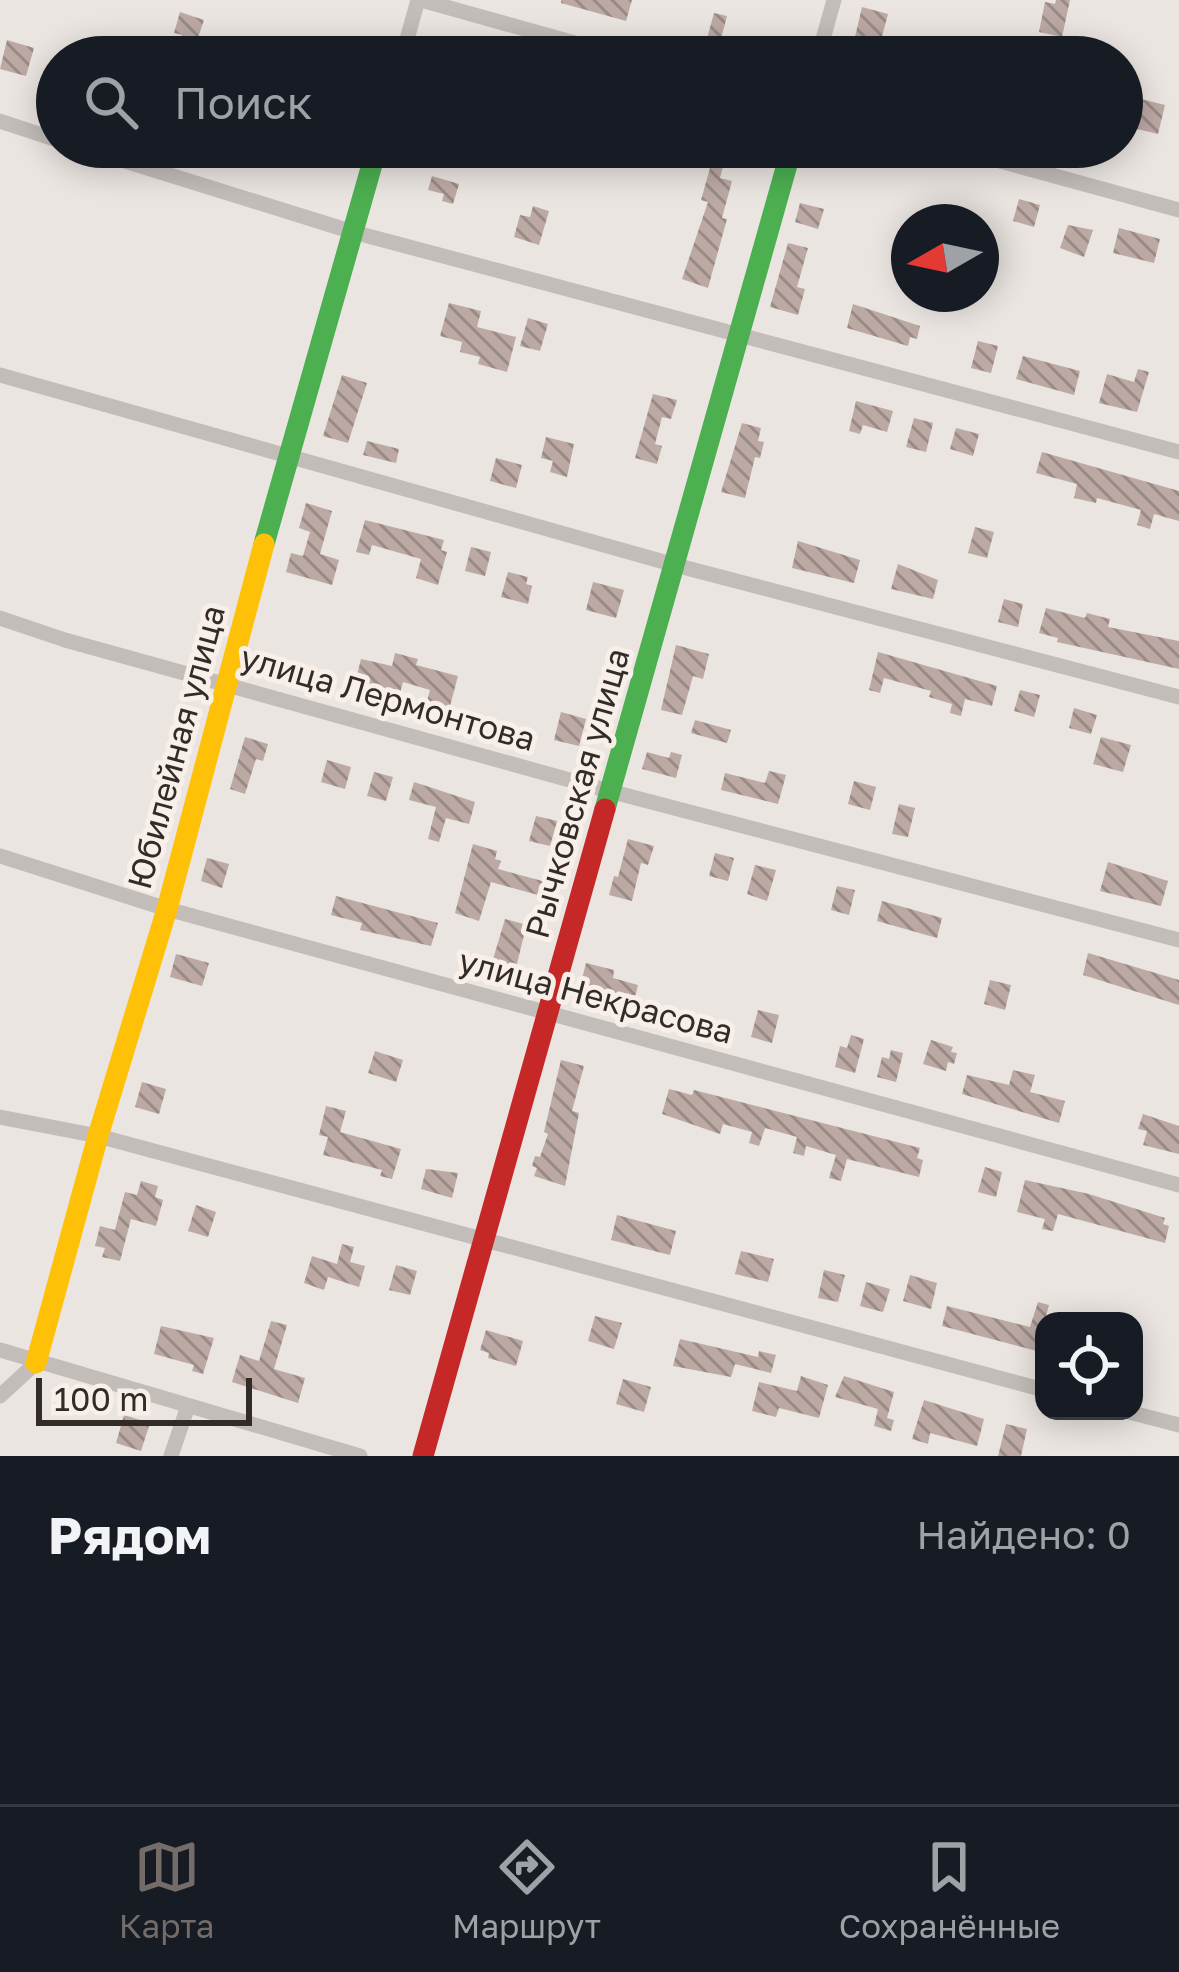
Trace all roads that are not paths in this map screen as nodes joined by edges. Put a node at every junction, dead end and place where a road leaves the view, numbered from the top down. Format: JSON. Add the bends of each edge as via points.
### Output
{"nodes":[{"id":1,"x":420,"y":0,"type":"edge"},
{"id":2,"x":834,"y":0,"type":"edge"},
{"id":3,"x":409,"y":36,"type":"edge"},
{"id":4,"x":549,"y":36,"type":"edge"},
{"id":5,"x":824,"y":36,"type":"edge"},
{"id":6,"x":0,"y":121,"type":"edge"},
{"id":7,"x":36,"y":133,"type":"edge"},
{"id":8,"x":147,"y":168,"type":"edge"},
{"id":9,"x":371,"y":168,"type":"edge"},
{"id":10,"x":786,"y":168,"type":"edge"},
{"id":11,"x":1026,"y":168,"type":"edge"},
{"id":12,"x":1179,"y":210,"type":"edge"},
{"id":13,"x":353,"y":232,"type":"junction"},
{"id":14,"x":738,"y":338,"type":"junction"},
{"id":15,"x":0,"y":375,"type":"edge"},
{"id":16,"x":1179,"y":452,"type":"edge"},
{"id":17,"x":287,"y":458,"type":"junction"},
{"id":18,"x":675,"y":566,"type":"junction"},
{"id":19,"x":0,"y":618,"type":"edge"},
{"id":20,"x":228,"y":684,"type":"junction"},
{"id":21,"x":1179,"y":697,"type":"edge"},
{"id":22,"x":613,"y":791,"type":"junction"},
{"id":23,"x":0,"y":856,"type":"edge"},
{"id":24,"x":167,"y":910,"type":"junction"},
{"id":25,"x":1179,"y":940,"type":"edge"},
{"id":26,"x":548,"y":1015,"type":"junction"},
{"id":27,"x":0,"y":1117,"type":"edge"},
{"id":28,"x":98,"y":1136,"type":"junction"},
{"id":29,"x":1179,"y":1185,"type":"edge"},
{"id":30,"x":485,"y":1242,"type":"junction"},
{"id":31,"x":0,"y":1350,"type":"edge"},
{"id":32,"x":36,"y":1363,"type":"junction"},
{"id":33,"x":1035,"y":1388,"type":"edge"},
{"id":34,"x":0,"y":1396,"type":"edge"},
{"id":35,"x":188,"y":1406,"type":"junction"},
{"id":36,"x":1143,"y":1416,"type":"edge"},
{"id":37,"x":1179,"y":1425,"type":"edge"},
{"id":38,"x":171,"y":1456,"type":"edge"},
{"id":39,"x":360,"y":1456,"type":"edge"},
{"id":40,"x":422,"y":1456,"type":"edge"}],
"edges":[{"from":1,"to":3,"type":"street"},
{"from":1,"to":4,"type":"street"},
{"from":2,"to":5,"type":"street"},
{"from":6,"to":7,"type":"street"},
{"from":8,"to":13,"type":"street"},
{"from":9,"to":13,"type":"street","name":"Юбилейная улица"},
{"from":10,"to":14,"type":"street","name":"Рычковская улица"},
{"from":11,"to":12,"type":"street"},
{"from":13,"to":14,"type":"street"},
{"from":13,"to":17,"type":"street","name":"Юбилейная улица"},
{"from":14,"to":16,"type":"street"},
{"from":14,"to":18,"type":"street","name":"Рычковская улица"},
{"from":15,"to":17,"type":"street"},
{"from":17,"to":18,"type":"street"},
{"from":17,"to":20,"type":"street","name":"Юбилейная улица"},
{"from":18,"to":21,"type":"street"},
{"from":18,"to":22,"type":"street","name":"Рычковская улица"},
{"from":19,"to":20,"type":"street","name":"улица Лермонтова"},
{"from":20,"to":22,"type":"street","name":"улица Лермонтова"},
{"from":20,"to":24,"type":"street","name":"Юбилейная улица"},
{"from":22,"to":25,"type":"street","name":"улица Лермонтова"},
{"from":22,"to":26,"type":"street","name":"Рычковская улица"},
{"from":23,"to":24,"type":"street","name":"улица Некрасова"},
{"from":24,"to":26,"type":"street","name":"улица Некрасова"},
{"from":24,"to":28,"type":"street","name":"Юбилейная улица"},
{"from":26,"to":29,"type":"street","name":"улица Некрасова"},
{"from":26,"to":30,"type":"street","name":"Рычковская улица"},
{"from":27,"to":28,"type":"street"},
{"from":28,"to":30,"type":"street"},
{"from":28,"to":32,"type":"street","name":"Юбилейная улица"},
{"from":30,"to":33,"type":"street"},
{"from":30,"to":40,"type":"street","name":"Рычковская улица"},
{"from":31,"to":32,"type":"street"},
{"from":32,"to":34,"type":"street"},
{"from":32,"to":35,"type":"street"},
{"from":35,"to":38,"type":"street"},
{"from":35,"to":39,"type":"street"},
{"from":36,"to":37,"type":"street"}]}
